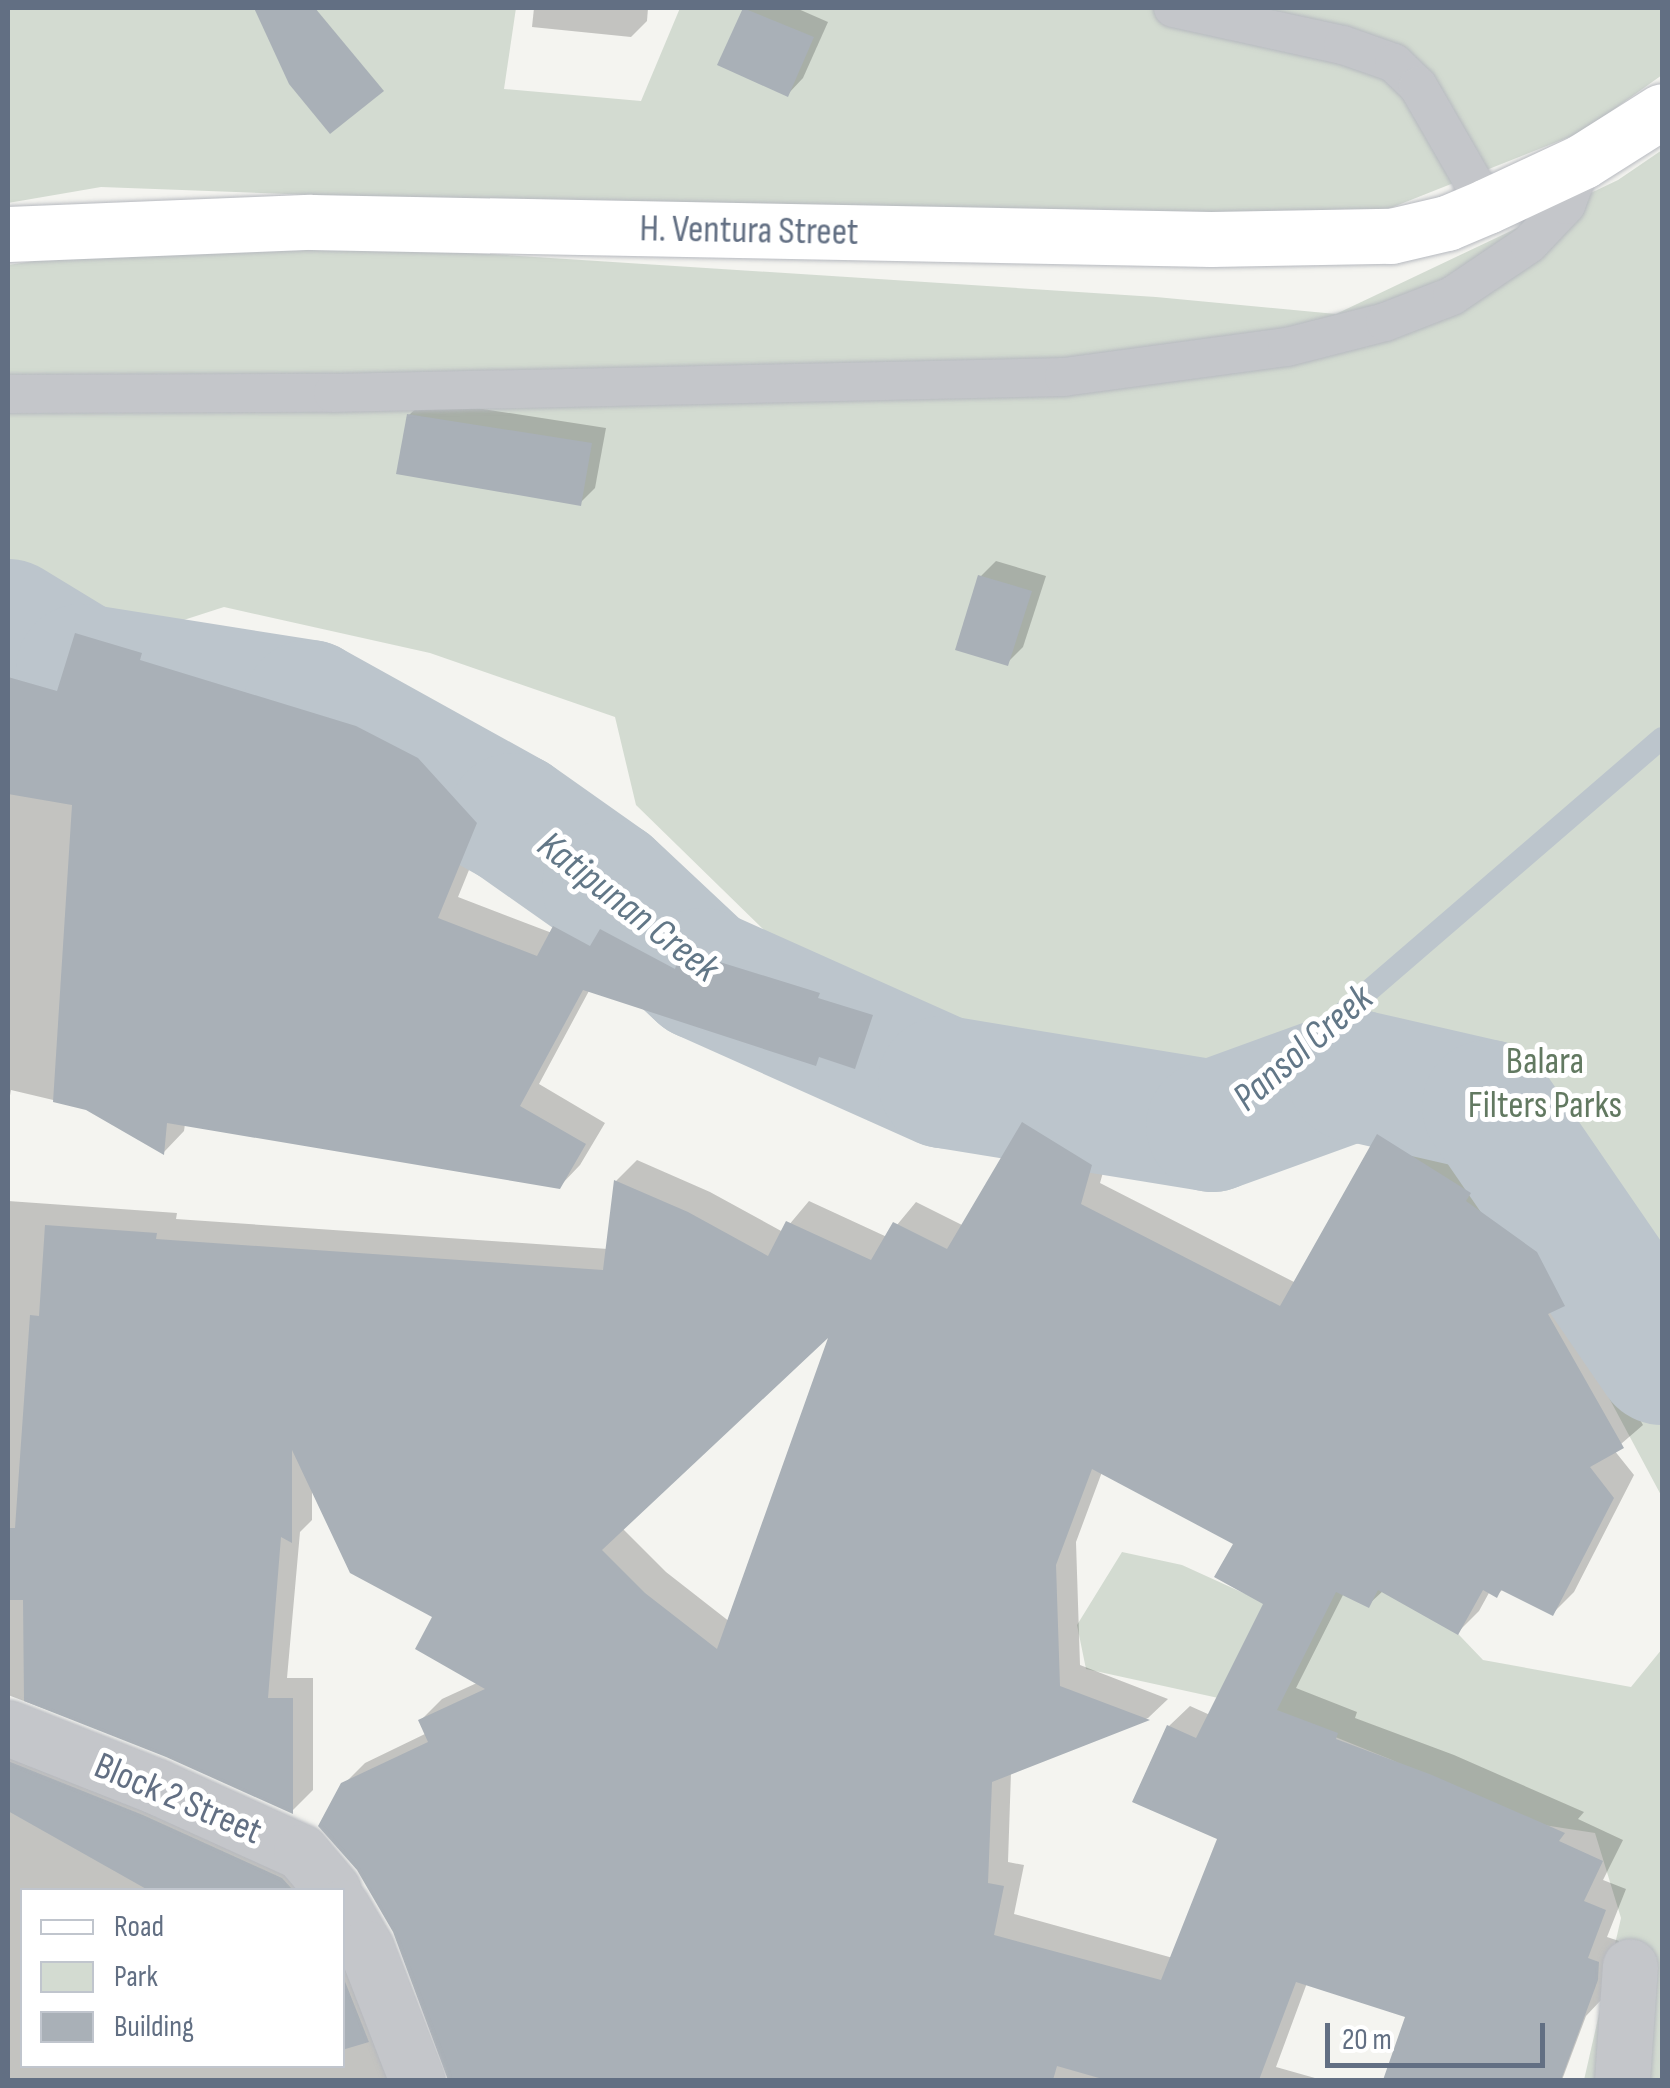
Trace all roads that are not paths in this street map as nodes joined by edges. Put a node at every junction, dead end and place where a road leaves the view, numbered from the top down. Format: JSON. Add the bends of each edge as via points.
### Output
{"nodes":[{"id":1,"x":1174,"y":8,"type":"edge"},
{"id":2,"x":1662,"y":111,"type":"edge"},
{"id":3,"x":1583,"y":161,"type":"junction"},
{"id":4,"x":1486,"y":206,"type":"junction"},
{"id":5,"x":8,"y":234,"type":"edge"},
{"id":6,"x":8,"y":394,"type":"edge"},
{"id":7,"x":8,"y":1728,"type":"edge"},
{"id":8,"x":331,"y":1888,"type":"edge"},
{"id":9,"x":345,"y":1912,"type":"edge"},
{"id":10,"x":1630,"y":1966,"type":"dead end"},
{"id":11,"x":400,"y":2078,"type":"edge"},
{"id":12,"x":1622,"y":2080,"type":"edge"}],
"edges":[{"from":1,"to":4,"type":"lane","via":[[1343,44],[1394,63],[1418,86]]},
{"from":2,"to":3,"type":"street","name":"H. Ventura Street"},
{"from":3,"to":4,"type":"street","name":"H. Ventura Street"},
{"from":3,"to":6,"type":"lane","via":[[1566,205],[1529,244],[1452,296],[1287,348],[1064,378]]},
{"from":4,"to":5,"type":"street","name":"H. Ventura Street","via":[[1391,236],[1332,240],[311,222]]},
{"from":7,"to":8,"type":"street","name":"Block 2 Street","via":[[301,1852]]},
{"from":9,"to":11,"type":"street","via":[[366,1948]]},
{"from":10,"to":12,"type":"street"}]}
